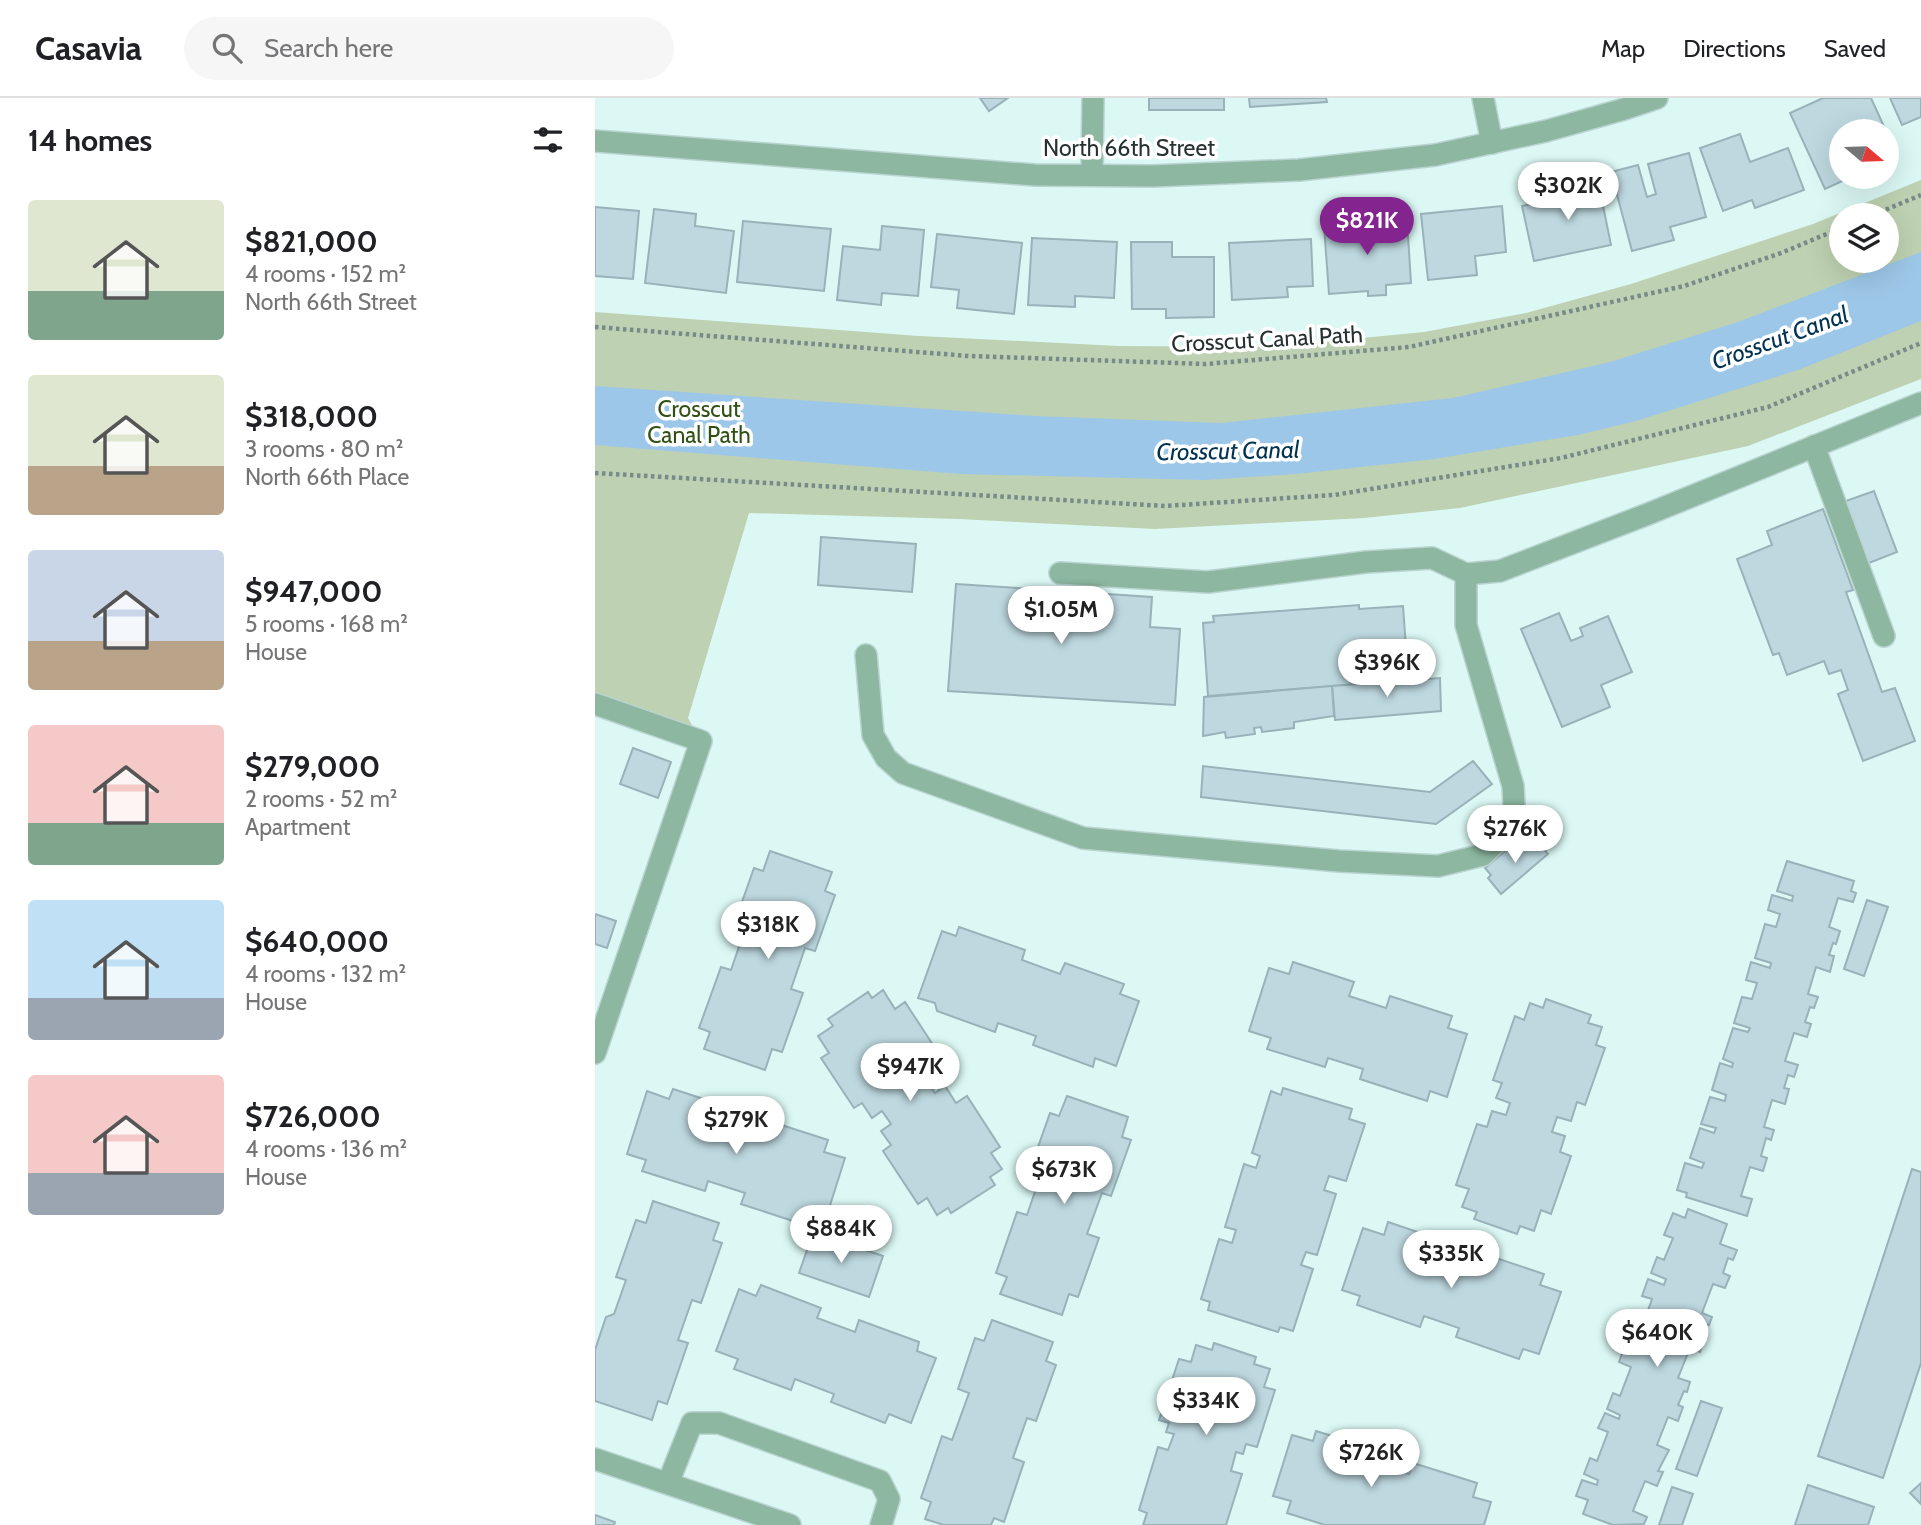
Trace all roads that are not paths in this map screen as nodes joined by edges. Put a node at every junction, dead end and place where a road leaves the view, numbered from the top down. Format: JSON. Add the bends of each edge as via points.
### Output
{"nodes":[{"id":1,"x":1093,"y":98,"type":"edge"},
{"id":2,"x":1483,"y":98,"type":"edge"},
{"id":3,"x":1657,"y":98,"type":"edge"},
{"id":4,"x":595,"y":141,"type":"edge"},
{"id":5,"x":1493,"y":143,"type":"junction"},
{"id":6,"x":1092,"y":174,"type":"junction"},
{"id":7,"x":1921,"y":403,"type":"edge"},
{"id":8,"x":1814,"y":446,"type":"junction"},
{"id":9,"x":1060,"y":573,"type":"dead end"},
{"id":10,"x":1467,"y":574,"type":"junction"},
{"id":11,"x":1884,"y":636,"type":"dead end"},
{"id":12,"x":866,"y":655,"type":"dead end"},
{"id":13,"x":595,"y":704,"type":"edge"},
{"id":14,"x":595,"y":1053,"type":"edge"},
{"id":15,"x":595,"y":1459,"type":"edge"},
{"id":16,"x":668,"y":1483,"type":"junction"},
{"id":17,"x":790,"y":1525,"type":"edge"},
{"id":18,"x":881,"y":1525,"type":"edge"}],
"edges":[{"from":1,"to":6,"type":"street"},
{"from":2,"to":5,"type":"street"},
{"from":3,"to":5,"type":"street","name":"North 66th Street"},
{"from":4,"to":6,"type":"street","name":"North 66th Street","via":[[1035,175]]},
{"from":5,"to":6,"type":"street","name":"North 66th Street","via":[[1435,155],[1299,170]]},
{"from":7,"to":8,"type":"street"},
{"from":8,"to":10,"type":"street","via":[[1500,571]]},
{"from":8,"to":11,"type":"street"},
{"from":9,"to":10,"type":"street","via":[[1208,582],[1432,558]]},
{"from":10,"to":12,"type":"street","via":[[1466,625],[1513,786],[1514,804],[1510,824],[1483,855],[1438,866],[1083,838],[929,783],[904,773],[886,758],[873,734]]},
{"from":13,"to":14,"type":"street","via":[[701,741]]},
{"from":15,"to":16,"type":"street"},
{"from":16,"to":17,"type":"street"},
{"from":16,"to":18,"type":"street","via":[[692,1423],[719,1423],[880,1481],[889,1499]]}]}
